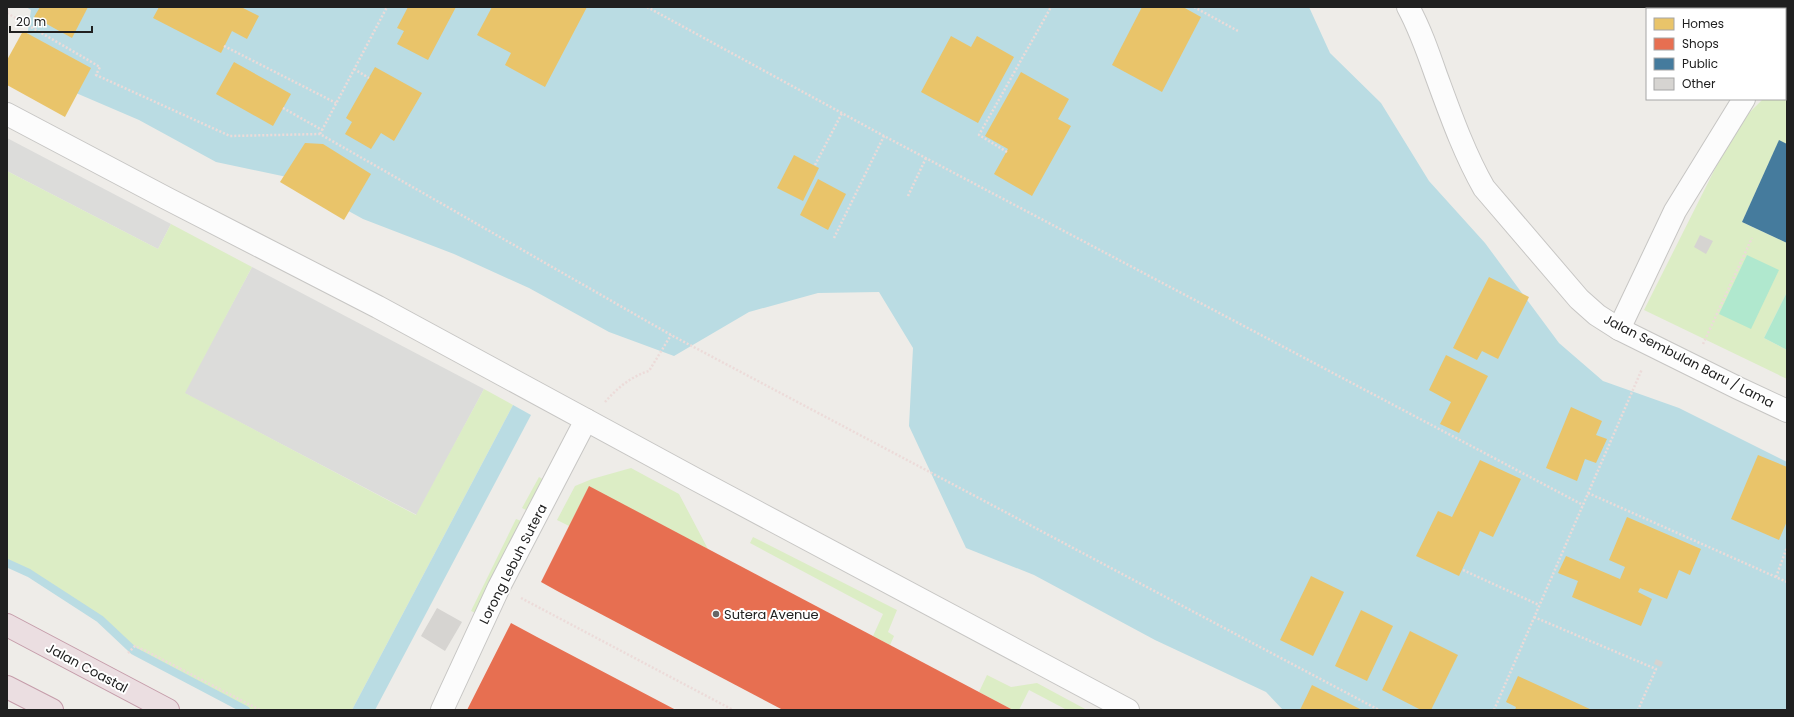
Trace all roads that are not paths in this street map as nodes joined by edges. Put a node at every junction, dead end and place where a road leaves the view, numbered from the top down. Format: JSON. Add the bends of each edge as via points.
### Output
{"nodes":[{"id":1,"x":1408,"y":7,"type":"edge"},
{"id":2,"x":1743,"y":100,"type":"edge"},
{"id":3,"x":7,"y":114,"type":"edge"},
{"id":4,"x":1619,"y":329,"type":"junction"},
{"id":5,"x":1787,"y":410,"type":"edge"},
{"id":6,"x":589,"y":421,"type":"junction"},
{"id":7,"x":7,"y":625,"type":"edge"},
{"id":8,"x":7,"y":687,"type":"edge"},
{"id":9,"x":52,"y":710,"type":"edge"},
{"id":10,"x":168,"y":710,"type":"edge"},
{"id":11,"x":442,"y":710,"type":"edge"},
{"id":12,"x":1128,"y":710,"type":"edge"}],
"edges":[{"from":1,"to":4,"type":"street","name":"Jalan Sembulan Baru / Lama","via":[[1418,24],[1466,151],[1484,188],[1579,299]]},
{"from":2,"to":4,"type":"street","via":[[1676,211]]},
{"from":3,"to":6,"type":"street","via":[[378,307]]},
{"from":4,"to":5,"type":"street","name":"Jalan Sembulan Baru / Lama"},
{"from":6,"to":11,"type":"street","name":"Lorong Lebuh Sutera","via":[[499,586]]},
{"from":6,"to":12,"type":"street"},
{"from":7,"to":10,"type":"highway","name":"Jalan Coastal"},
{"from":8,"to":9,"type":"highway"}]}
